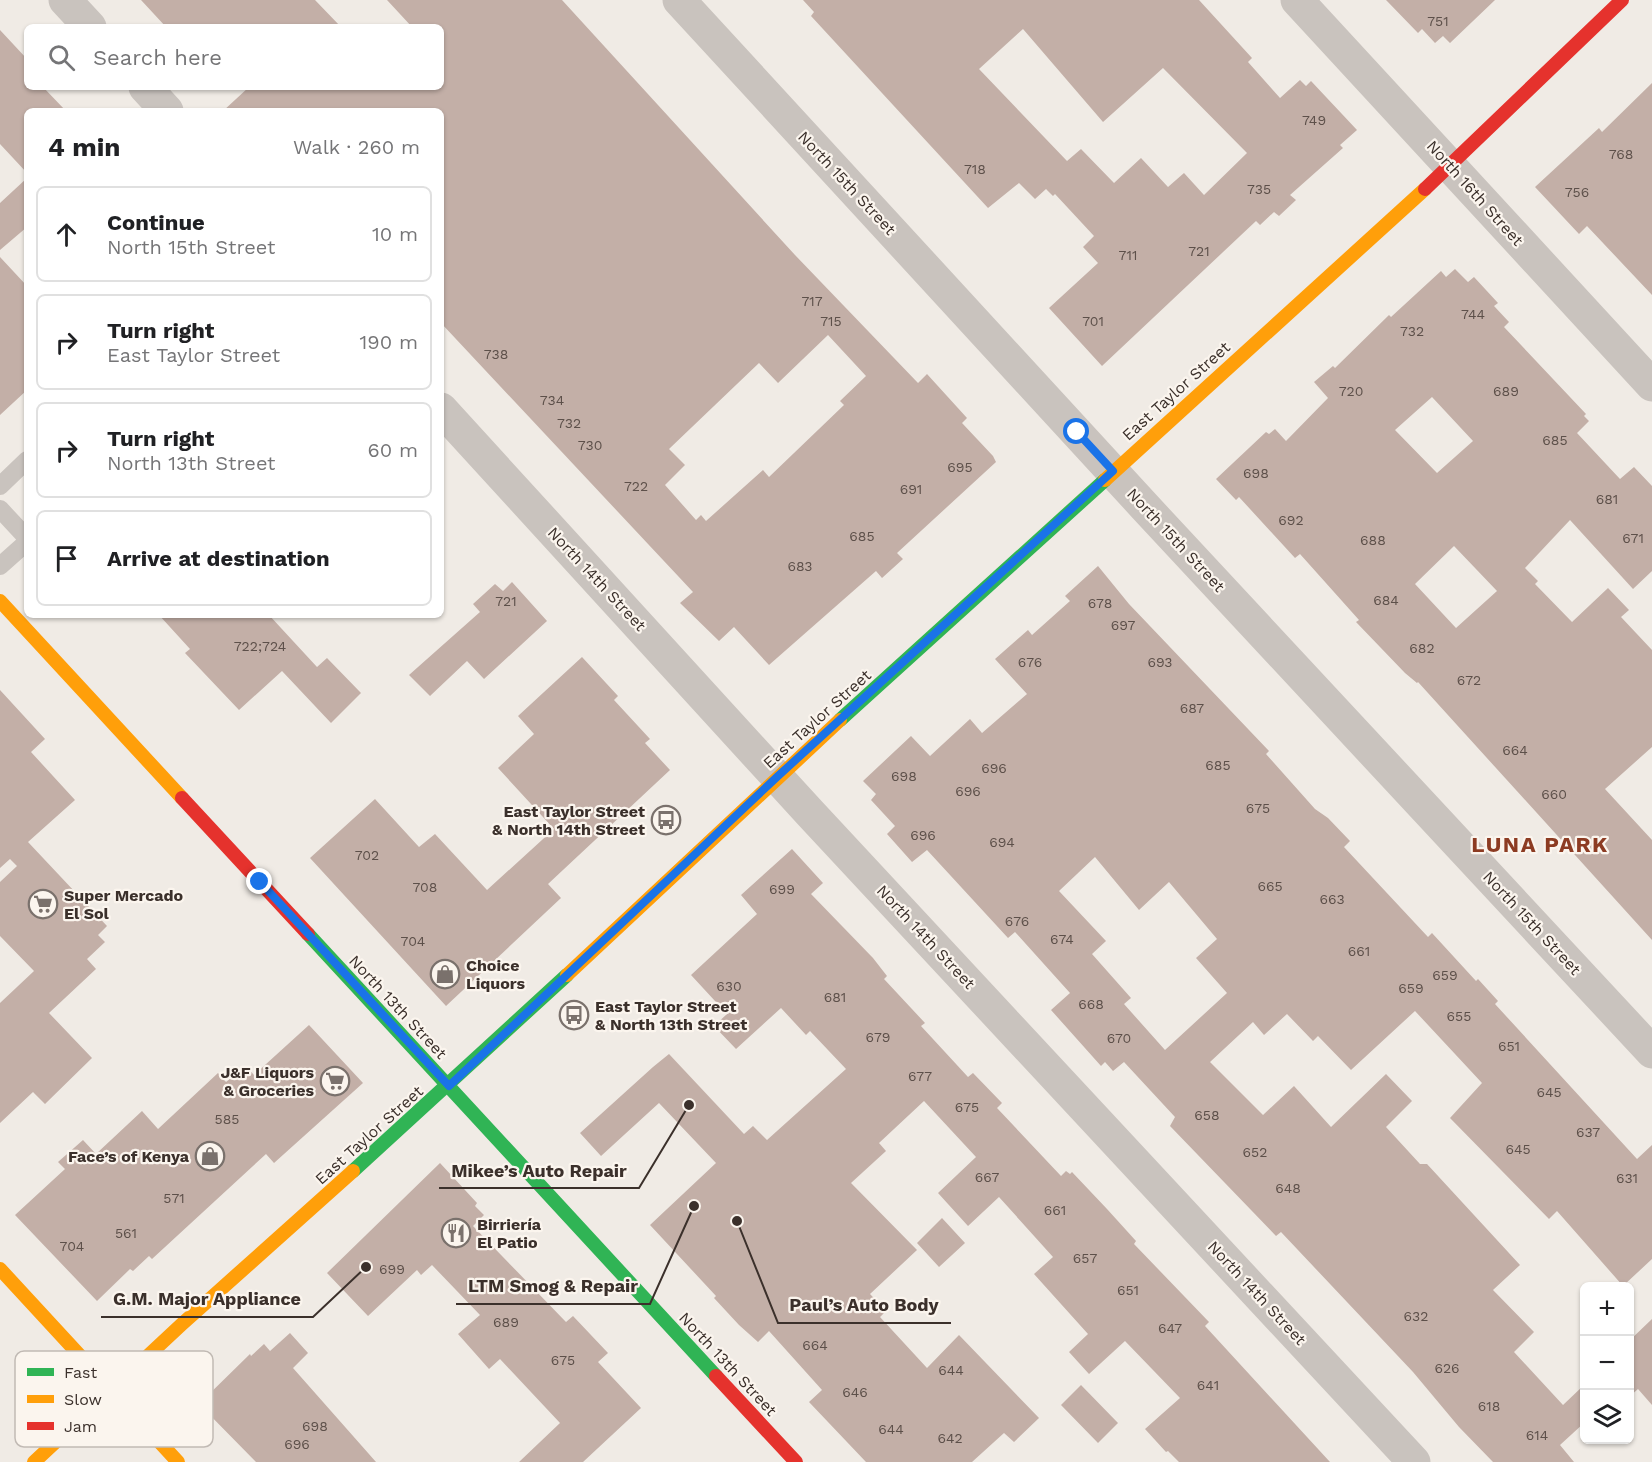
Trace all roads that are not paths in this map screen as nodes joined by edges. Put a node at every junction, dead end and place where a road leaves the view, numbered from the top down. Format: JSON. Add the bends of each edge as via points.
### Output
{"nodes":[{"id":1,"x":65,"y":0,"type":"edge"},
{"id":2,"x":679,"y":0,"type":"edge"},
{"id":3,"x":1298,"y":0,"type":"edge"},
{"id":4,"x":1622,"y":0,"type":"edge"},
{"id":5,"x":87,"y":24,"type":"edge"},
{"id":6,"x":148,"y":90,"type":"edge"},
{"id":7,"x":164,"y":108,"type":"edge"},
{"id":8,"x":1450,"y":166,"type":"junction"},
{"id":9,"x":1652,"y":385,"type":"edge"},
{"id":10,"x":444,"y":412,"type":"edge"},
{"id":11,"x":24,"y":463,"type":"edge"},
{"id":12,"x":1113,"y":471,"type":"junction"},
{"id":13,"x":0,"y":486,"type":"edge"},
{"id":14,"x":0,"y":508,"type":"edge"},
{"id":15,"x":24,"y":536,"type":"edge"},
{"id":16,"x":24,"y":543,"type":"edge"},
{"id":17,"x":0,"y":566,"type":"edge"},
{"id":18,"x":0,"y":601,"type":"edge"},
{"id":19,"x":778,"y":776,"type":"junction"},
{"id":20,"x":1652,"y":1052,"type":"edge"},
{"id":21,"x":449,"y":1086,"type":"junction"},
{"id":22,"x":0,"y":1269,"type":"edge"},
{"id":23,"x":77,"y":1351,"type":"edge"},
{"id":24,"x":154,"y":1351,"type":"edge"},
{"id":25,"x":50,"y":1447,"type":"edge"},
{"id":26,"x":164,"y":1447,"type":"edge"},
{"id":27,"x":34,"y":1462,"type":"edge"},
{"id":28,"x":178,"y":1462,"type":"edge"},
{"id":29,"x":796,"y":1462,"type":"edge"},
{"id":30,"x":1414,"y":1462,"type":"edge"}],
"edges":[{"from":1,"to":5,"type":"street"},
{"from":2,"to":12,"type":"street","name":"North 15th Street"},
{"from":3,"to":8,"type":"street","name":"North 16th Street"},
{"from":4,"to":8,"type":"main road","name":"East Taylor Street"},
{"from":6,"to":7,"type":"street"},
{"from":8,"to":9,"type":"street","name":"North 16th Street"},
{"from":8,"to":12,"type":"main road","name":"East Taylor Street"},
{"from":10,"to":19,"type":"street","name":"North 14th Street"},
{"from":11,"to":13,"type":"lane"},
{"from":12,"to":19,"type":"main road","name":"East Taylor Street"},
{"from":12,"to":20,"type":"street","name":"North 15th Street"},
{"from":14,"to":15,"type":"lane"},
{"from":16,"to":17,"type":"lane"},
{"from":18,"to":21,"type":"main road","name":"North 13th Street"},
{"from":19,"to":21,"type":"main road","name":"East Taylor Street"},
{"from":19,"to":30,"type":"street","name":"North 14th Street"},
{"from":21,"to":24,"type":"main road","name":"East Taylor Street"},
{"from":21,"to":29,"type":"main road","name":"North 13th Street"},
{"from":22,"to":23,"type":"main road"},
{"from":25,"to":27,"type":"main road","name":"East Taylor Street"},
{"from":26,"to":28,"type":"main road"}]}
